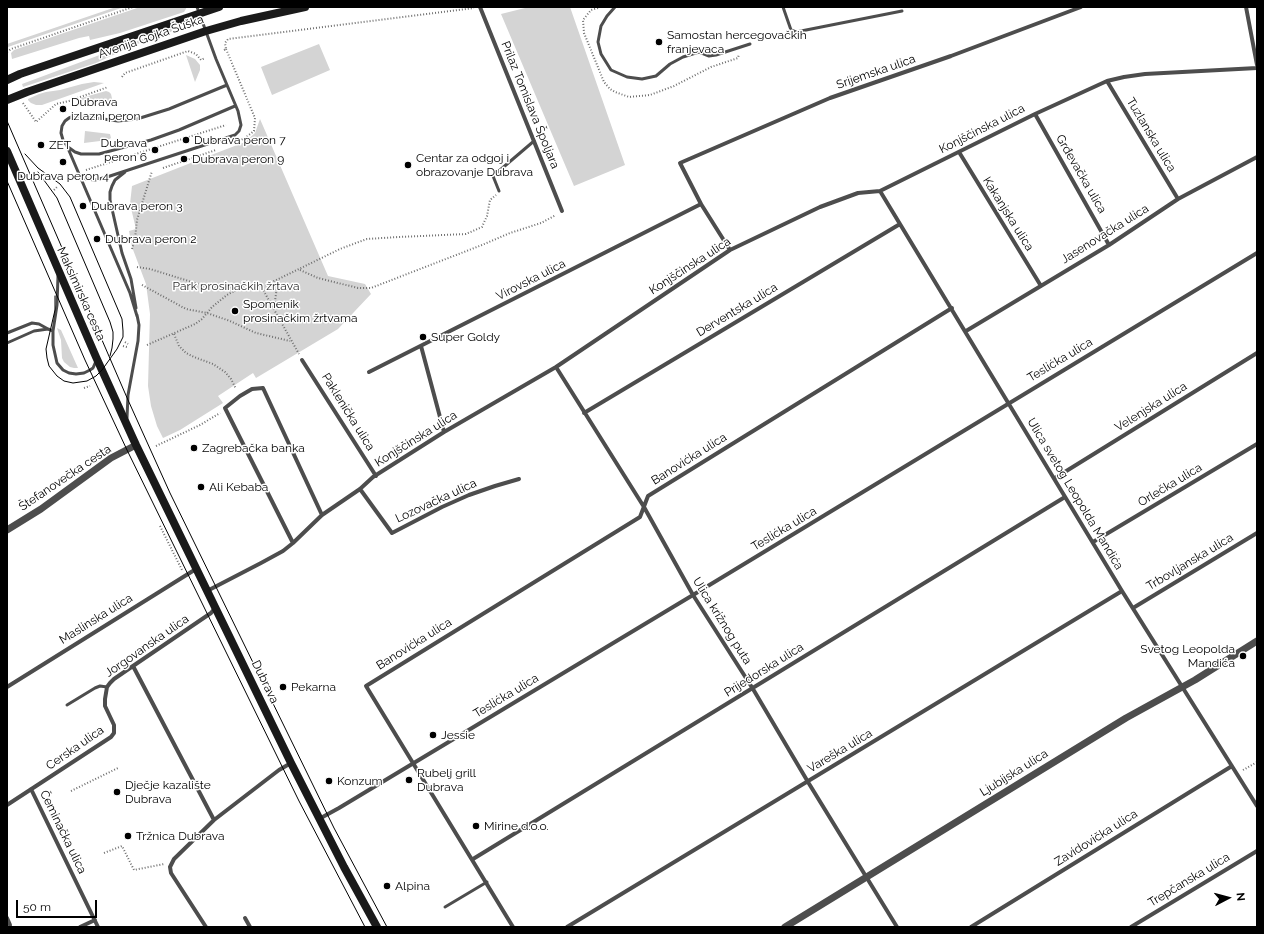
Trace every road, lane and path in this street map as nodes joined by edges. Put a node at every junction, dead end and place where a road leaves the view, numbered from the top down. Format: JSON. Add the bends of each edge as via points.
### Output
{"nodes":[{"id":1,"x":133,"y":7,"type":"edge"},
{"id":2,"x":219,"y":7,"type":"edge"},
{"id":3,"x":305,"y":7,"type":"edge"},
{"id":4,"x":480,"y":7,"type":"edge"},
{"id":5,"x":615,"y":7,"type":"edge"},
{"id":6,"x":783,"y":7,"type":"edge"},
{"id":7,"x":1081,"y":7,"type":"edge"},
{"id":8,"x":1246,"y":7,"type":"edge"},
{"id":9,"x":598,"y":8,"type":"edge"},
{"id":10,"x":470,"y":9,"type":"dead end"},
{"id":11,"x":198,"y":10,"type":"edge"},
{"id":12,"x":902,"y":11,"type":"dead end"},
{"id":13,"x":206,"y":31,"type":"junction"},
{"id":14,"x":750,"y":44,"type":"dead end"},
{"id":15,"x":740,"y":47,"type":"junction"},
{"id":16,"x":7,"y":52,"type":"edge"},
{"id":17,"x":205,"y":58,"type":"dead end"},
{"id":18,"x":1257,"y":67,"type":"edge"},
{"id":19,"x":122,"y":77,"type":"dead end"},
{"id":20,"x":7,"y":80,"type":"edge"},
{"id":21,"x":1107,"y":81,"type":"junction"},
{"id":22,"x":227,"y":85,"type":"junction"},
{"id":23,"x":108,"y":87,"type":"dead end"},
{"id":24,"x":7,"y":100,"type":"edge"},
{"id":25,"x":23,"y":104,"type":"dead end"},
{"id":26,"x":236,"y":106,"type":"junction"},
{"id":27,"x":1035,"y":114,"type":"junction"},
{"id":28,"x":226,"y":125,"type":"dead end"},
{"id":29,"x":534,"y":141,"type":"junction"},
{"id":30,"x":238,"y":142,"type":"dead end"},
{"id":31,"x":67,"y":146,"type":"junction"},
{"id":32,"x":217,"y":149,"type":"dead end"},
{"id":33,"x":7,"y":151,"type":"edge"},
{"id":34,"x":959,"y":152,"type":"junction"},
{"id":35,"x":1257,"y":157,"type":"edge"},
{"id":36,"x":162,"y":168,"type":"dead end"},
{"id":37,"x":86,"y":170,"type":"dead end"},
{"id":38,"x":126,"y":171,"type":"junction"},
{"id":39,"x":152,"y":171,"type":"dead end"},
{"id":40,"x":80,"y":176,"type":"junction"},
{"id":41,"x":58,"y":186,"type":"dead end"},
{"id":42,"x":54,"y":190,"type":"dead end"},
{"id":43,"x":499,"y":191,"type":"joint"},
{"id":44,"x":880,"y":191,"type":"junction"},
{"id":45,"x":1178,"y":199,"type":"junction"},
{"id":46,"x":701,"y":204,"type":"junction"},
{"id":47,"x":562,"y":211,"type":"joint"},
{"id":48,"x":900,"y":224,"type":"junction"},
{"id":49,"x":1109,"y":245,"type":"junction"},
{"id":50,"x":132,"y":249,"type":"dead end"},
{"id":51,"x":730,"y":250,"type":"junction"},
{"id":52,"x":1257,"y":253,"type":"edge"},
{"id":53,"x":137,"y":267,"type":"dead end"},
{"id":54,"x":58,"y":270,"type":"junction"},
{"id":55,"x":299,"y":270,"type":"junction"},
{"id":56,"x":278,"y":280,"type":"junction"},
{"id":57,"x":142,"y":285,"type":"dead end"},
{"id":58,"x":1041,"y":286,"type":"junction"},
{"id":59,"x":262,"y":287,"type":"junction"},
{"id":60,"x":235,"y":291,"type":"junction"},
{"id":61,"x":952,"y":308,"type":"junction"},
{"id":62,"x":274,"y":309,"type":"junction"},
{"id":63,"x":207,"y":313,"type":"junction"},
{"id":64,"x":137,"y":316,"type":"junction"},
{"id":65,"x":48,"y":329,"type":"junction"},
{"id":66,"x":53,"y":330,"type":"junction"},
{"id":67,"x":966,"y":331,"type":"junction"},
{"id":68,"x":7,"y":333,"type":"edge"},
{"id":69,"x":174,"y":334,"type":"junction"},
{"id":70,"x":290,"y":341,"type":"junction"},
{"id":71,"x":124,"y":342,"type":"dead end"},
{"id":72,"x":7,"y":343,"type":"edge"},
{"id":73,"x":128,"y":344,"type":"dead end"},
{"id":74,"x":147,"y":345,"type":"dead end"},
{"id":75,"x":123,"y":346,"type":"dead end"},
{"id":76,"x":421,"y":346,"type":"junction"},
{"id":77,"x":127,"y":347,"type":"dead end"},
{"id":78,"x":1257,"y":353,"type":"edge"},
{"id":79,"x":96,"y":357,"type":"junction"},
{"id":80,"x":302,"y":360,"type":"joint"},
{"id":81,"x":556,"y":367,"type":"junction"},
{"id":82,"x":369,"y":372,"type":"dead end"},
{"id":83,"x":90,"y":386,"type":"dead end"},
{"id":84,"x":84,"y":388,"type":"dead end"},
{"id":85,"x":240,"y":396,"type":"junction"},
{"id":86,"x":1008,"y":403,"type":"junction"},
{"id":87,"x":225,"y":408,"type":"junction"},
{"id":88,"x":584,"y":413,"type":"junction"},
{"id":89,"x":127,"y":426,"type":"junction"},
{"id":90,"x":444,"y":432,"type":"junction"},
{"id":91,"x":1257,"y":444,"type":"edge"},
{"id":92,"x":136,"y":445,"type":"junction"},
{"id":93,"x":156,"y":446,"type":"dead end"},
{"id":94,"x":376,"y":476,"type":"junction"},
{"id":95,"x":1055,"y":478,"type":"junction"},
{"id":96,"x":519,"y":479,"type":"dead end"},
{"id":97,"x":360,"y":489,"type":"junction"},
{"id":98,"x":1065,"y":496,"type":"junction"},
{"id":99,"x":644,"y":507,"type":"junction"},
{"id":100,"x":322,"y":515,"type":"junction"},
{"id":101,"x":160,"y":526,"type":"dead end"},
{"id":102,"x":7,"y":530,"type":"edge"},
{"id":103,"x":1257,"y":533,"type":"edge"},
{"id":104,"x":1093,"y":542,"type":"junction"},
{"id":105,"x":293,"y":543,"type":"junction"},
{"id":106,"x":196,"y":569,"type":"junction"},
{"id":107,"x":182,"y":570,"type":"dead end"},
{"id":108,"x":206,"y":591,"type":"junction"},
{"id":109,"x":1122,"y":591,"type":"junction"},
{"id":110,"x":693,"y":595,"type":"junction"},
{"id":111,"x":215,"y":608,"type":"junction"},
{"id":112,"x":1133,"y":608,"type":"junction"},
{"id":113,"x":1257,"y":642,"type":"edge"},
{"id":114,"x":133,"y":666,"type":"junction"},
{"id":115,"x":7,"y":687,"type":"edge"},
{"id":116,"x":107,"y":687,"type":"junction"},
{"id":117,"x":1182,"y":687,"type":"junction"},
{"id":118,"x":753,"y":689,"type":"junction"},
{"id":119,"x":67,"y":705,"type":"dead end"},
{"id":120,"x":1257,"y":762,"type":"edge"},
{"id":121,"x":291,"y":763,"type":"junction"},
{"id":122,"x":413,"y":763,"type":"junction"},
{"id":123,"x":1232,"y":766,"type":"junction"},
{"id":124,"x":118,"y":768,"type":"dead end"},
{"id":125,"x":1242,"y":771,"type":"dead end"},
{"id":126,"x":808,"y":782,"type":"junction"},
{"id":127,"x":30,"y":789,"type":"junction"},
{"id":128,"x":71,"y":791,"type":"dead end"},
{"id":129,"x":7,"y":805,"type":"edge"},
{"id":130,"x":1257,"y":806,"type":"edge"},
{"id":131,"x":319,"y":819,"type":"junction"},
{"id":132,"x":214,"y":820,"type":"junction"},
{"id":133,"x":1257,"y":850,"type":"edge"},
{"id":134,"x":104,"y":853,"type":"dead end"},
{"id":135,"x":473,"y":859,"type":"junction"},
{"id":136,"x":173,"y":862,"type":"junction"},
{"id":137,"x":867,"y":877,"type":"junction"},
{"id":138,"x":487,"y":882,"type":"junction"},
{"id":139,"x":445,"y":907,"type":"dead end"},
{"id":140,"x":7,"y":918,"type":"edge"},
{"id":141,"x":244,"y":918,"type":"dead end"},
{"id":142,"x":95,"y":920,"type":"junction"},
{"id":143,"x":10,"y":925,"type":"dead end"},
{"id":144,"x":80,"y":927,"type":"edge"},
{"id":145,"x":98,"y":927,"type":"edge"},
{"id":146,"x":206,"y":927,"type":"edge"},
{"id":147,"x":250,"y":927,"type":"edge"},
{"id":148,"x":377,"y":927,"type":"edge"},
{"id":149,"x":513,"y":927,"type":"edge"},
{"id":150,"x":567,"y":927,"type":"edge"},
{"id":151,"x":785,"y":927,"type":"edge"},
{"id":152,"x":897,"y":927,"type":"edge"},
{"id":153,"x":971,"y":927,"type":"edge"},
{"id":154,"x":1131,"y":927,"type":"edge"}],
"edges":[{"from":1,"to":16,"type":"path"},
{"from":2,"to":11,"type":"main road","name":"Avenija Gojka Šuška"},
{"from":3,"to":13,"type":"main road","name":"Avenija Gojka Šuška"},
{"from":4,"to":29,"type":"street","name":"Prilaz Tomislava Špoljara"},
{"from":5,"to":15,"type":"lane","via":[[602,26],[598,42],[601,54],[612,70],[627,77],[642,79],[656,76],[683,57],[699,52],[709,56],[716,55]]},
{"from":6,"to":12,"type":"lane","via":[[791,30],[796,32]]},
{"from":7,"to":46,"type":"street","name":"Srijemska ulica","via":[[830,98],[680,163]]},
{"from":8,"to":18,"type":"street"},
{"from":9,"to":15,"type":"path","via":[[591,10],[583,20],[584,32],[604,82],[610,89],[629,97],[650,95],[711,67],[738,58]]},
{"from":10,"to":30,"type":"path","via":[[228,39],[225,49],[255,118],[254,131]]},
{"from":11,"to":13,"type":"lane"},
{"from":11,"to":20,"type":"main road","name":"Avenija Gojka Šuška"},
{"from":13,"to":22,"type":"lane"},
{"from":13,"to":24,"type":"main road","name":"Avenija Gojka Šuška"},
{"from":14,"to":15,"type":"lane"},
{"from":17,"to":19,"type":"path","via":[[201,60],[196,54],[188,51],[125,73]]},
{"from":18,"to":21,"type":"street","name":"Konjščinska ulica","via":[[1144,74]]},
{"from":21,"to":27,"type":"street","name":"Konjščinska ulica"},
{"from":21,"to":45,"type":"street","name":"Tuzlanska ulica"},
{"from":22,"to":26,"type":"lane"},
{"from":22,"to":31,"type":"lane","via":[[137,119],[118,121],[82,116],[68,118],[61,133]]},
{"from":23,"to":25,"type":"path","via":[[56,104],[36,122]]},
{"from":26,"to":31,"type":"lane","via":[[151,140],[99,154],[81,154]]},
{"from":26,"to":38,"type":"lane","via":[[241,125],[236,135]]},
{"from":27,"to":34,"type":"street","name":"Konjščinska ulica"},
{"from":27,"to":49,"type":"street","name":"Grđevačka ulica"},
{"from":28,"to":37,"type":"path"},
{"from":29,"to":43,"type":"lane","via":[[493,176]]},
{"from":29,"to":47,"type":"street","name":"Prilaz Tomislava Špoljara"},
{"from":31,"to":40,"type":"lane"},
{"from":32,"to":36,"type":"path"},
{"from":33,"to":54,"type":"main road","name":"Maksimirska cesta"},
{"from":34,"to":44,"type":"street","name":"Konjščinska ulica"},
{"from":34,"to":58,"type":"street","name":"Kakanjska ulica"},
{"from":35,"to":45,"type":"street","name":"Jasenovačka ulica"},
{"from":38,"to":40,"type":"lane","via":[[95,180]]},
{"from":38,"to":64,"type":"lane","via":[[115,180],[110,200],[132,285]]},
{"from":39,"to":50,"type":"path","via":[[137,220]]},
{"from":40,"to":64,"type":"lane","via":[[130,293]]},
{"from":41,"to":42,"type":"path"},
{"from":43,"to":55,"type":"path","via":[[490,200],[482,227],[466,234],[367,239],[340,249]]},
{"from":44,"to":48,"type":"street","name":"Ulica svetog Leopolda Mandića"},
{"from":44,"to":51,"type":"street","name":"Konjščinska ulica","via":[[858,193],[820,207]]},
{"from":45,"to":49,"type":"street","name":"Jasenovačka ulica"},
{"from":46,"to":51,"type":"street"},
{"from":46,"to":76,"type":"street","name":"Virovska ulica"},
{"from":47,"to":55,"type":"path","via":[[542,223],[510,233],[371,288],[358,288],[324,280]]},
{"from":48,"to":61,"type":"street","name":"Ulica svetog Leopolda Mandića"},
{"from":48,"to":88,"type":"street","name":"Derventska ulica"},
{"from":49,"to":58,"type":"street","name":"Jasenovačka ulica"},
{"from":51,"to":81,"type":"street","name":"Konjščinska ulica"},
{"from":52,"to":86,"type":"street","name":"Teslićka ulica"},
{"from":53,"to":60,"type":"path","via":[[208,287],[226,286]]},
{"from":54,"to":66,"type":"lane","via":[[58,298]]},
{"from":54,"to":79,"type":"main road","name":"Maksimirska cesta"},
{"from":55,"to":56,"type":"path"},
{"from":56,"to":59,"type":"path"},
{"from":56,"to":62,"type":"path"},
{"from":57,"to":63,"type":"path","via":[[186,309]]},
{"from":58,"to":67,"type":"street","name":"Jasenovačka ulica"},
{"from":59,"to":60,"type":"path","via":[[257,284],[245,285]]},
{"from":59,"to":62,"type":"path"},
{"from":60,"to":63,"type":"path"},
{"from":61,"to":67,"type":"street","name":"Ulica svetog Leopolda Mandića"},
{"from":61,"to":99,"type":"street","name":"Banovićka ulica","via":[[648,496]]},
{"from":62,"to":70,"type":"path"},
{"from":63,"to":69,"type":"path","via":[[195,324]]},
{"from":63,"to":70,"type":"path","via":[[256,333]]},
{"from":64,"to":89,"type":"lane","via":[[138,341],[127,406]]},
{"from":65,"to":66,"type":"lane"},
{"from":65,"to":68,"type":"lane","via":[[32,323]]},
{"from":65,"to":72,"type":"lane","via":[[26,334]]},
{"from":66,"to":79,"type":"lane","via":[[56,358],[63,370],[69,373],[84,373],[93,368]]},
{"from":67,"to":86,"type":"street","name":"Ulica svetog Leopolda Mandića"},
{"from":69,"to":74,"type":"path"},
{"from":69,"to":85,"type":"path","via":[[179,346],[186,353],[225,372]]},
{"from":70,"to":80,"type":"path"},
{"from":71,"to":73,"type":"path"},
{"from":75,"to":77,"type":"path"},
{"from":76,"to":82,"type":"street","name":"Virovska ulica"},
{"from":76,"to":90,"type":"street"},
{"from":78,"to":95,"type":"street","name":"Velenjska ulica"},
{"from":79,"to":89,"type":"main road","name":"Maksimirska cesta"},
{"from":80,"to":94,"type":"street","name":"Paklenička ulica"},
{"from":81,"to":88,"type":"street","name":"Ulica križnog puta"},
{"from":81,"to":90,"type":"street","name":"Konjščinska ulica"},
{"from":83,"to":84,"type":"path"},
{"from":85,"to":87,"type":"street"},
{"from":85,"to":100,"type":"street","via":[[263,388]]},
{"from":86,"to":95,"type":"street","name":"Ulica svetog Leopolda Mandića"},
{"from":86,"to":110,"type":"street","name":"Teslićka ulica"},
{"from":87,"to":93,"type":"path","via":[[200,425]]},
{"from":87,"to":105,"type":"street"},
{"from":88,"to":99,"type":"street","name":"Ulica križnog puta"},
{"from":89,"to":92,"type":"main road","name":"Maksimirska cesta"},
{"from":90,"to":94,"type":"street","name":"Konjščinska ulica"},
{"from":91,"to":104,"type":"street","name":"Orlečka ulica"},
{"from":92,"to":102,"type":"street","name":"Štefanovečka cesta","via":[[111,458]]},
{"from":92,"to":106,"type":"main road","name":"Dubrava"},
{"from":94,"to":97,"type":"street","name":"Konjščinska ulica"},
{"from":95,"to":98,"type":"street","name":"Ulica svetog Leopolda Mandića"},
{"from":96,"to":97,"type":"street","name":"Lozovačka ulica","via":[[469,495],[392,533]]},
{"from":97,"to":100,"type":"street","name":"Konjščinska ulica"},
{"from":98,"to":104,"type":"street","name":"Ulica svetog Leopolda Mandića"},
{"from":98,"to":118,"type":"street","name":"Prijedorska ulica"},
{"from":99,"to":110,"type":"street","name":"Ulica križnog puta"},
{"from":99,"to":122,"type":"street","name":"Banovićka ulica","via":[[640,517],[366,686]]},
{"from":100,"to":105,"type":"street","name":"Konjščinska ulica"},
{"from":101,"to":107,"type":"path"},
{"from":103,"to":112,"type":"street","name":"Trbovljanska ulica"},
{"from":104,"to":109,"type":"street","name":"Ulica svetog Leopolda Mandića"},
{"from":105,"to":108,"type":"street","name":"Konjščinska ulica","via":[[283,551]]},
{"from":106,"to":108,"type":"main road","name":"Dubrava"},
{"from":106,"to":115,"type":"street","name":"Maslinska ulica"},
{"from":108,"to":111,"type":"main road","name":"Dubrava"},
{"from":109,"to":112,"type":"street","name":"Ulica svetog Leopolda Mandića"},
{"from":109,"to":126,"type":"street","name":"Vareška ulica"},
{"from":110,"to":118,"type":"street","name":"Ulica križnog puta"},
{"from":110,"to":122,"type":"street","name":"Teslićka ulica"},
{"from":111,"to":114,"type":"street","name":"Jorgovanska ulica"},
{"from":111,"to":121,"type":"main road","name":"Dubrava"},
{"from":112,"to":117,"type":"street","name":"Ulica svetog Leopolda Mandića"},
{"from":113,"to":117,"type":"street","name":"Ljubijska ulica"},
{"from":114,"to":116,"type":"street","name":"Jorgovanska ulica"},
{"from":114,"to":132,"type":"street"},
{"from":116,"to":119,"type":"lane","name":"Jorgovanska ulica","via":[[95,688]]},
{"from":116,"to":127,"type":"street","name":"Cerska ulica","via":[[105,706],[115,729],[111,737]]},
{"from":117,"to":123,"type":"street","name":"Ulica svetog Leopolda Mandića"},
{"from":117,"to":137,"type":"street","name":"Ljubijska ulica","via":[[1126,718]]},
{"from":118,"to":126,"type":"street","name":"Ulica križnog puta"},
{"from":118,"to":135,"type":"street","name":"Prijedorska ulica"},
{"from":120,"to":125,"type":"path"},
{"from":121,"to":131,"type":"main road","name":"Dubrava"},
{"from":121,"to":132,"type":"street"},
{"from":122,"to":131,"type":"street","name":"Teslićka ulica"},
{"from":122,"to":135,"type":"street"},
{"from":123,"to":130,"type":"street","name":"Ulica svetog Leopolda Mandića"},
{"from":123,"to":153,"type":"street","name":"Zavidovička ulica"},
{"from":124,"to":128,"type":"path"},
{"from":126,"to":137,"type":"street","name":"Ulica križnog puta"},
{"from":126,"to":150,"type":"street","name":"Vareška ulica"},
{"from":127,"to":129,"type":"street","name":"Cerska ulica"},
{"from":127,"to":142,"type":"street","name":"Čeminačka ulica"},
{"from":131,"to":148,"type":"main road","name":"Dubrava"},
{"from":132,"to":136,"type":"street"},
{"from":133,"to":154,"type":"street","name":"Trepčanska ulica"},
{"from":134,"to":136,"type":"path","via":[[122,846],[134,870]]},
{"from":135,"to":138,"type":"street"},
{"from":136,"to":146,"type":"street","via":[[170,867],[171,873]]},
{"from":137,"to":151,"type":"street","name":"Ljubijska ulica"},
{"from":137,"to":152,"type":"street","name":"Ulica križnog puta"},
{"from":138,"to":139,"type":"lane"},
{"from":138,"to":149,"type":"street"},
{"from":140,"to":143,"type":"street"},
{"from":141,"to":147,"type":"street"},
{"from":142,"to":144,"type":"street"},
{"from":142,"to":145,"type":"street","name":"Čeminačka ulica"}]}
